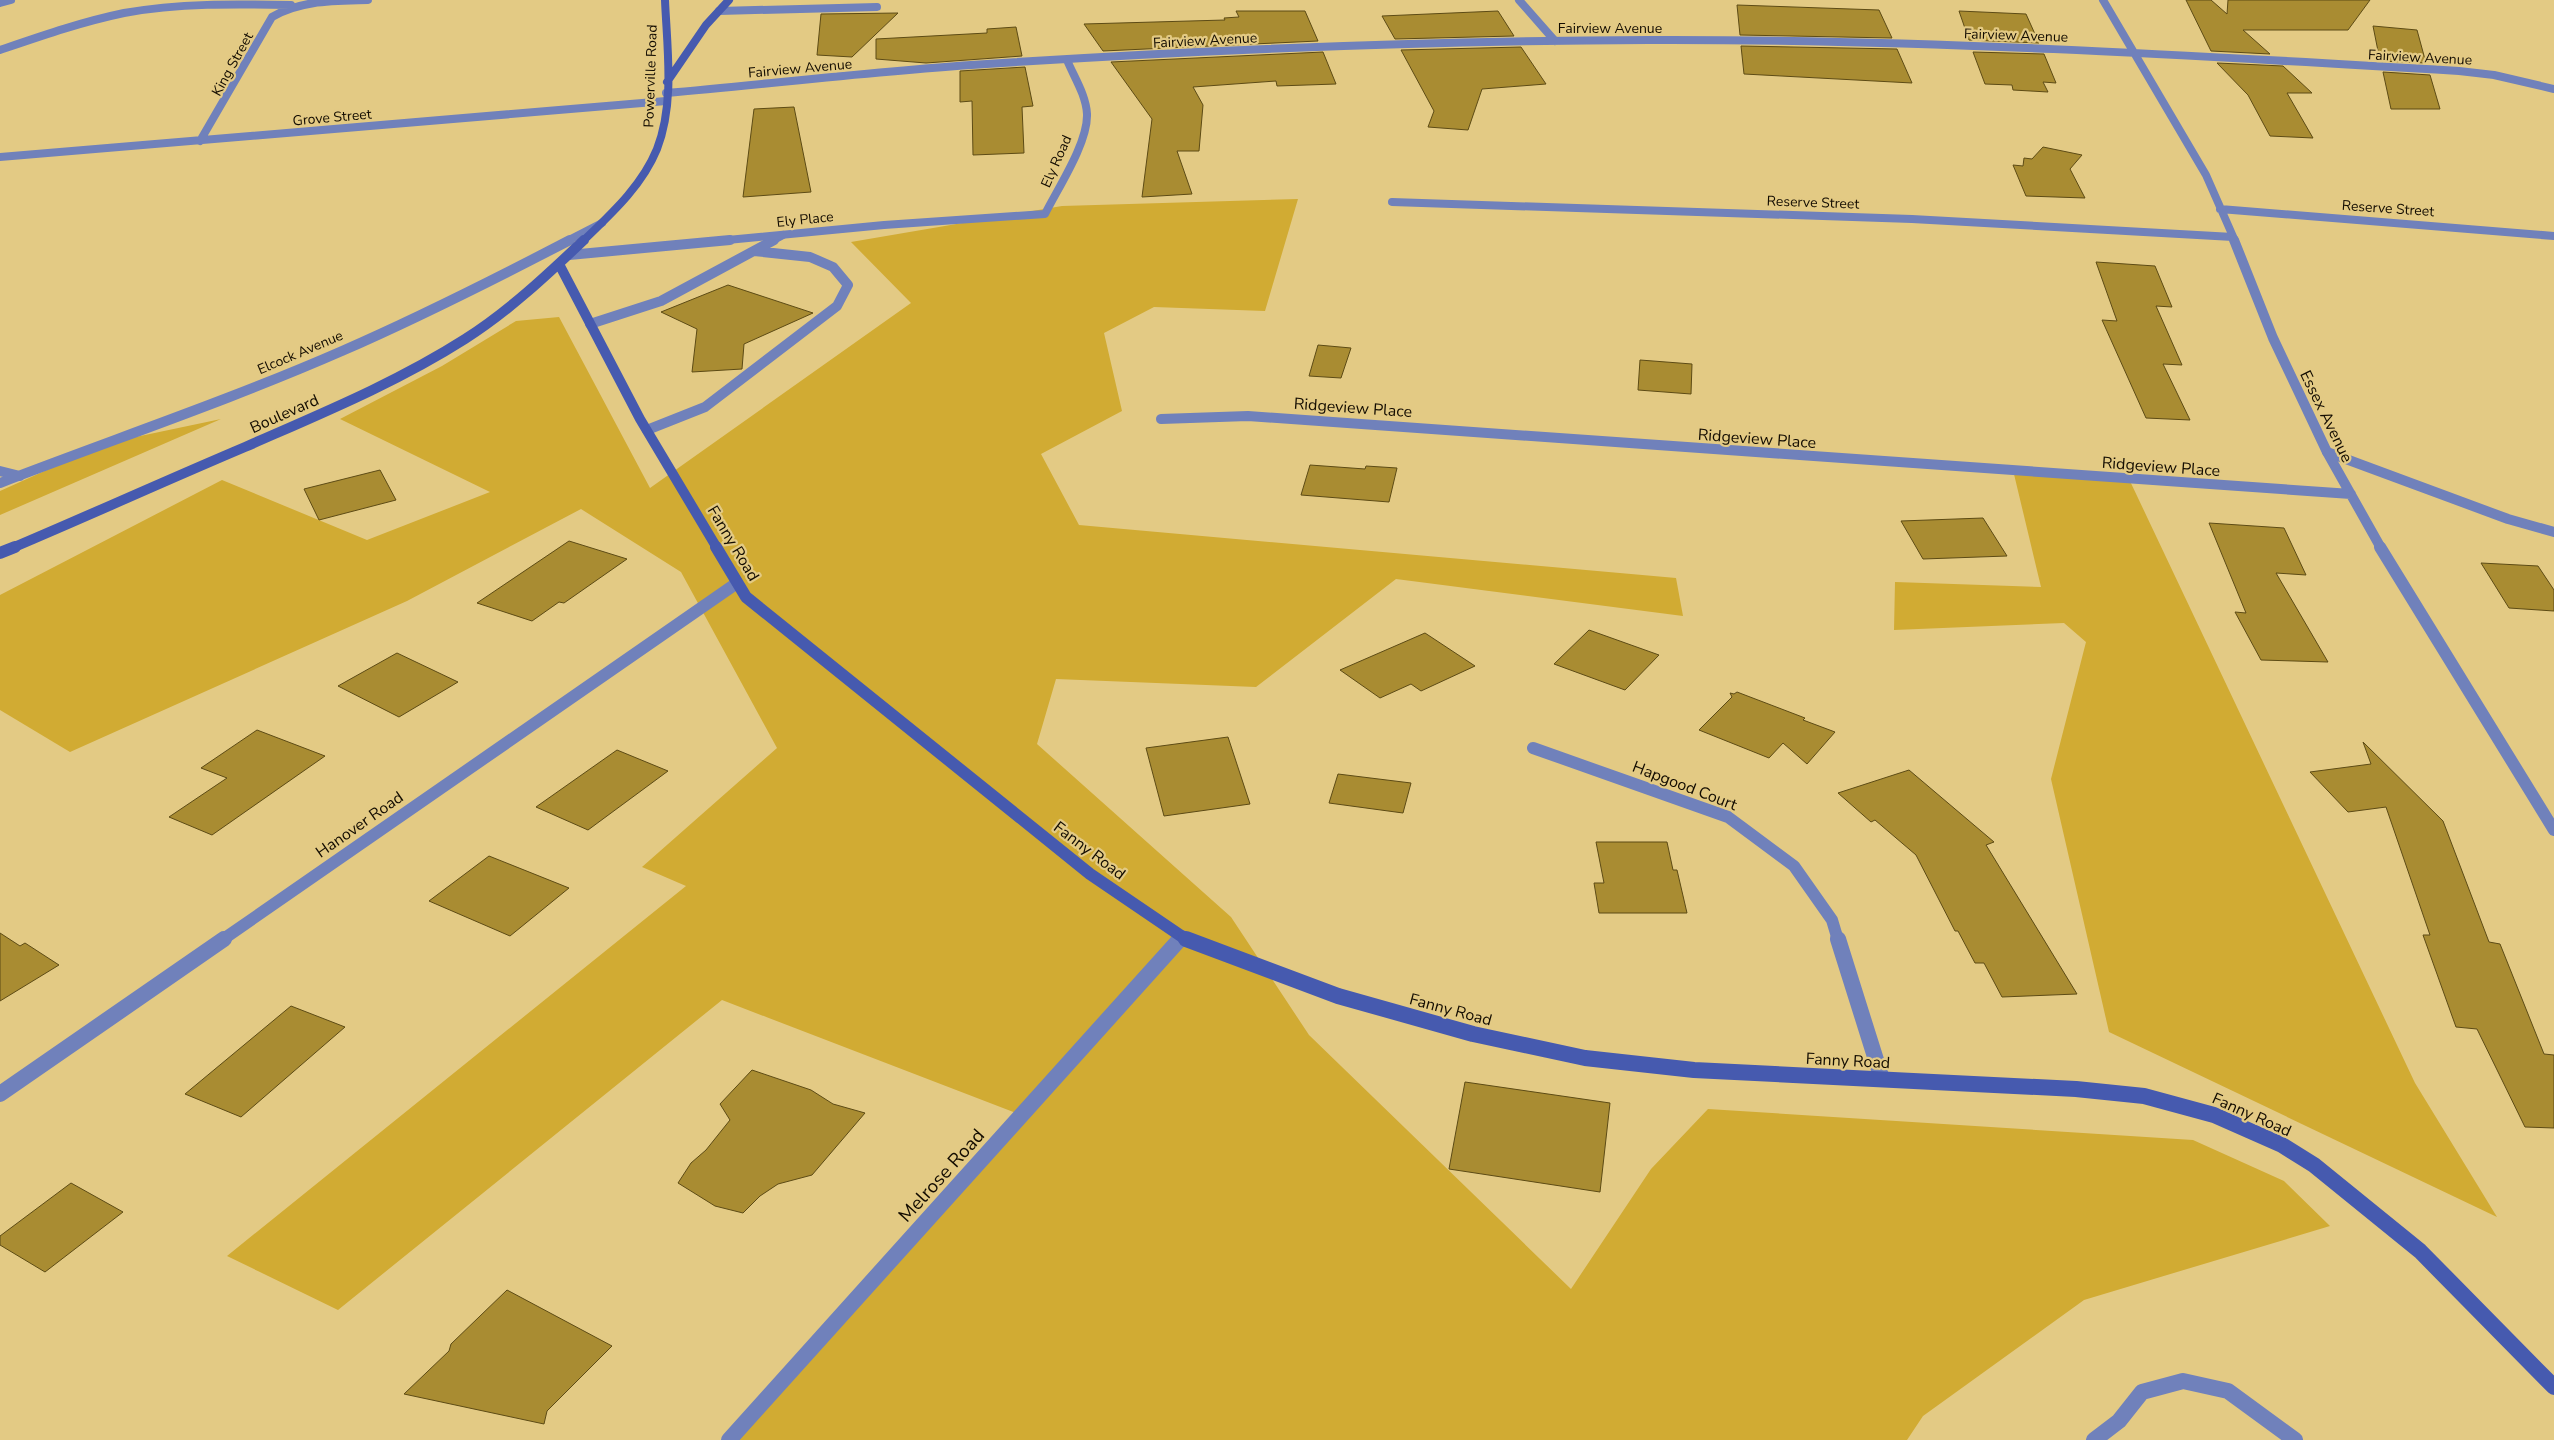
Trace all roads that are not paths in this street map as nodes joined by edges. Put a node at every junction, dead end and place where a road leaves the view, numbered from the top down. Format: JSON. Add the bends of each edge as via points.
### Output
{"nodes":[{"id":1,"x":12,"y":0,"type":"edge"},
{"id":2,"x":368,"y":0,"type":"edge"},
{"id":3,"x":665,"y":0,"type":"edge"},
{"id":4,"x":729,"y":0,"type":"edge"},
{"id":5,"x":1519,"y":0,"type":"edge"},
{"id":6,"x":2103,"y":0,"type":"edge"},
{"id":7,"x":0,"y":3,"type":"edge"},
{"id":8,"x":291,"y":5,"type":"junction"},
{"id":9,"x":877,"y":7,"type":"dead end"},
{"id":10,"x":719,"y":11,"type":"junction"},
{"id":11,"x":1555,"y":41,"type":"junction"},
{"id":12,"x":0,"y":50,"type":"edge"},
{"id":13,"x":2135,"y":52,"type":"junction"},
{"id":14,"x":1066,"y":60,"type":"junction"},
{"id":15,"x":667,"y":82,"type":"junction"},
{"id":16,"x":2554,"y":88,"type":"edge"},
{"id":17,"x":666,"y":97,"type":"junction"},
{"id":18,"x":200,"y":141,"type":"junction"},
{"id":19,"x":0,"y":157,"type":"edge"},
{"id":20,"x":1392,"y":202,"type":"dead end"},
{"id":21,"x":2220,"y":209,"type":"junction"},
{"id":22,"x":1045,"y":214,"type":"joint"},
{"id":23,"x":602,"y":223,"type":"junction"},
{"id":24,"x":783,"y":235,"type":"junction"},
{"id":25,"x":2554,"y":236,"type":"edge"},
{"id":26,"x":2233,"y":237,"type":"junction"},
{"id":27,"x":754,"y":251,"type":"junction"},
{"id":28,"x":564,"y":259,"type":"junction"},
{"id":29,"x":590,"y":324,"type":"junction"},
{"id":30,"x":1161,"y":419,"type":"dead end"},
{"id":31,"x":647,"y":430,"type":"junction"},
{"id":32,"x":2327,"y":452,"type":"junction"},
{"id":33,"x":0,"y":470,"type":"edge"},
{"id":34,"x":20,"y":476,"type":"junction"},
{"id":35,"x":0,"y":484,"type":"edge"},
{"id":36,"x":2351,"y":494,"type":"junction"},
{"id":37,"x":2554,"y":532,"type":"edge"},
{"id":38,"x":0,"y":554,"type":"edge"},
{"id":39,"x":737,"y":583,"type":"junction"},
{"id":40,"x":1533,"y":748,"type":"dead end"},
{"id":41,"x":2554,"y":830,"type":"edge"},
{"id":42,"x":1182,"y":936,"type":"junction"},
{"id":43,"x":1882,"y":1079,"type":"junction"},
{"id":44,"x":0,"y":1094,"type":"edge"},
{"id":45,"x":2554,"y":1387,"type":"edge"},
{"id":46,"x":729,"y":1440,"type":"edge"},
{"id":47,"x":2094,"y":1440,"type":"edge"},
{"id":48,"x":2295,"y":1440,"type":"edge"}],
"edges":[{"from":1,"to":7,"type":"street"},
{"from":2,"to":8,"type":"street"},
{"from":3,"to":15,"type":"main road","name":"Powerville Road"},
{"from":4,"to":10,"type":"main road"},
{"from":5,"to":11,"type":"street"},
{"from":6,"to":13,"type":"street","name":"Essex Avenue"},
{"from":8,"to":12,"type":"street","via":[[229,2],[146,9],[100,18]]},
{"from":8,"to":18,"type":"street","name":"King Street","via":[[272,17]]},
{"from":9,"to":10,"type":"street"},
{"from":10,"to":15,"type":"main road"},
{"from":11,"to":13,"type":"street","name":"Fairview Avenue","via":[[1749,40]]},
{"from":11,"to":14,"type":"street","name":"Fairview Avenue","via":[[1223,51]]},
{"from":13,"to":16,"type":"street","name":"Fairview Avenue","via":[[2459,71]]},
{"from":13,"to":21,"type":"street","name":"Essex Avenue","via":[[2206,175]]},
{"from":14,"to":17,"type":"street","name":"Fairview Avenue","via":[[969,66]]},
{"from":14,"to":22,"type":"street","name":"Ely Road","via":[[1082,94],[1087,116],[1077,151]]},
{"from":15,"to":17,"type":"main road","name":"Powerville Road"},
{"from":17,"to":18,"type":"street","name":"Grove Street"},
{"from":17,"to":23,"type":"main road","name":"Powerville Road","via":[[666,125],[657,150],[641,177]]},
{"from":18,"to":19,"type":"street","name":"Grove Street"},
{"from":20,"to":26,"type":"street","name":"Reserve Street","via":[[1912,219]]},
{"from":21,"to":25,"type":"street","name":"Reserve Street"},
{"from":21,"to":26,"type":"street","name":"Essex Avenue"},
{"from":22,"to":24,"type":"street","name":"Ely Place"},
{"from":23,"to":28,"type":"main road","name":"Powerville Road"},
{"from":23,"to":34,"type":"street","name":"Elcock Avenue","via":[[418,316],[306,366],[131,436]]},
{"from":24,"to":27,"type":"street"},
{"from":24,"to":28,"type":"street","name":"Ely Place"},
{"from":26,"to":32,"type":"street","name":"Essex Avenue","via":[[2272,338]]},
{"from":27,"to":29,"type":"street","via":[[661,301]]},
{"from":27,"to":31,"type":"street","via":[[810,257],[833,267],[848,285],[837,306],[705,407]]},
{"from":28,"to":29,"type":"main road","name":"Fanny Road"},
{"from":28,"to":38,"type":"main road","name":"Boulevard","via":[[512,305],[407,372],[338,406]]},
{"from":29,"to":31,"type":"main road","name":"Fanny Road"},
{"from":30,"to":36,"type":"street","name":"Ridgeview Place","via":[[1248,416]]},
{"from":31,"to":39,"type":"main road","name":"Fanny Road"},
{"from":32,"to":36,"type":"street","name":"Essex Avenue"},
{"from":32,"to":37,"type":"street","via":[[2508,519]]},
{"from":33,"to":34,"type":"street"},
{"from":34,"to":35,"type":"street","name":"Elcock Avenue"},
{"from":36,"to":41,"type":"street","name":"Essex Avenue","via":[[2394,572]]},
{"from":39,"to":42,"type":"main road","name":"Fanny Road","via":[[746,597],[1090,874]]},
{"from":39,"to":44,"type":"street","name":"Hanover Road"},
{"from":40,"to":43,"type":"street","name":"Hapgood Court","via":[[1728,817],[1794,866],[1832,920]]},
{"from":42,"to":43,"type":"main road","name":"Fanny Road","via":[[1338,996],[1473,1034],[1585,1058],[1694,1070]]},
{"from":42,"to":46,"type":"street","name":"Melrose Road"},
{"from":43,"to":45,"type":"main road","name":"Fanny Road","via":[[2076,1089],[2144,1096],[2214,1114],[2248,1128],[2314,1165],[2420,1252]]},
{"from":47,"to":48,"type":"street","via":[[2120,1421],[2142,1392],[2183,1381],[2228,1391]]}]}
